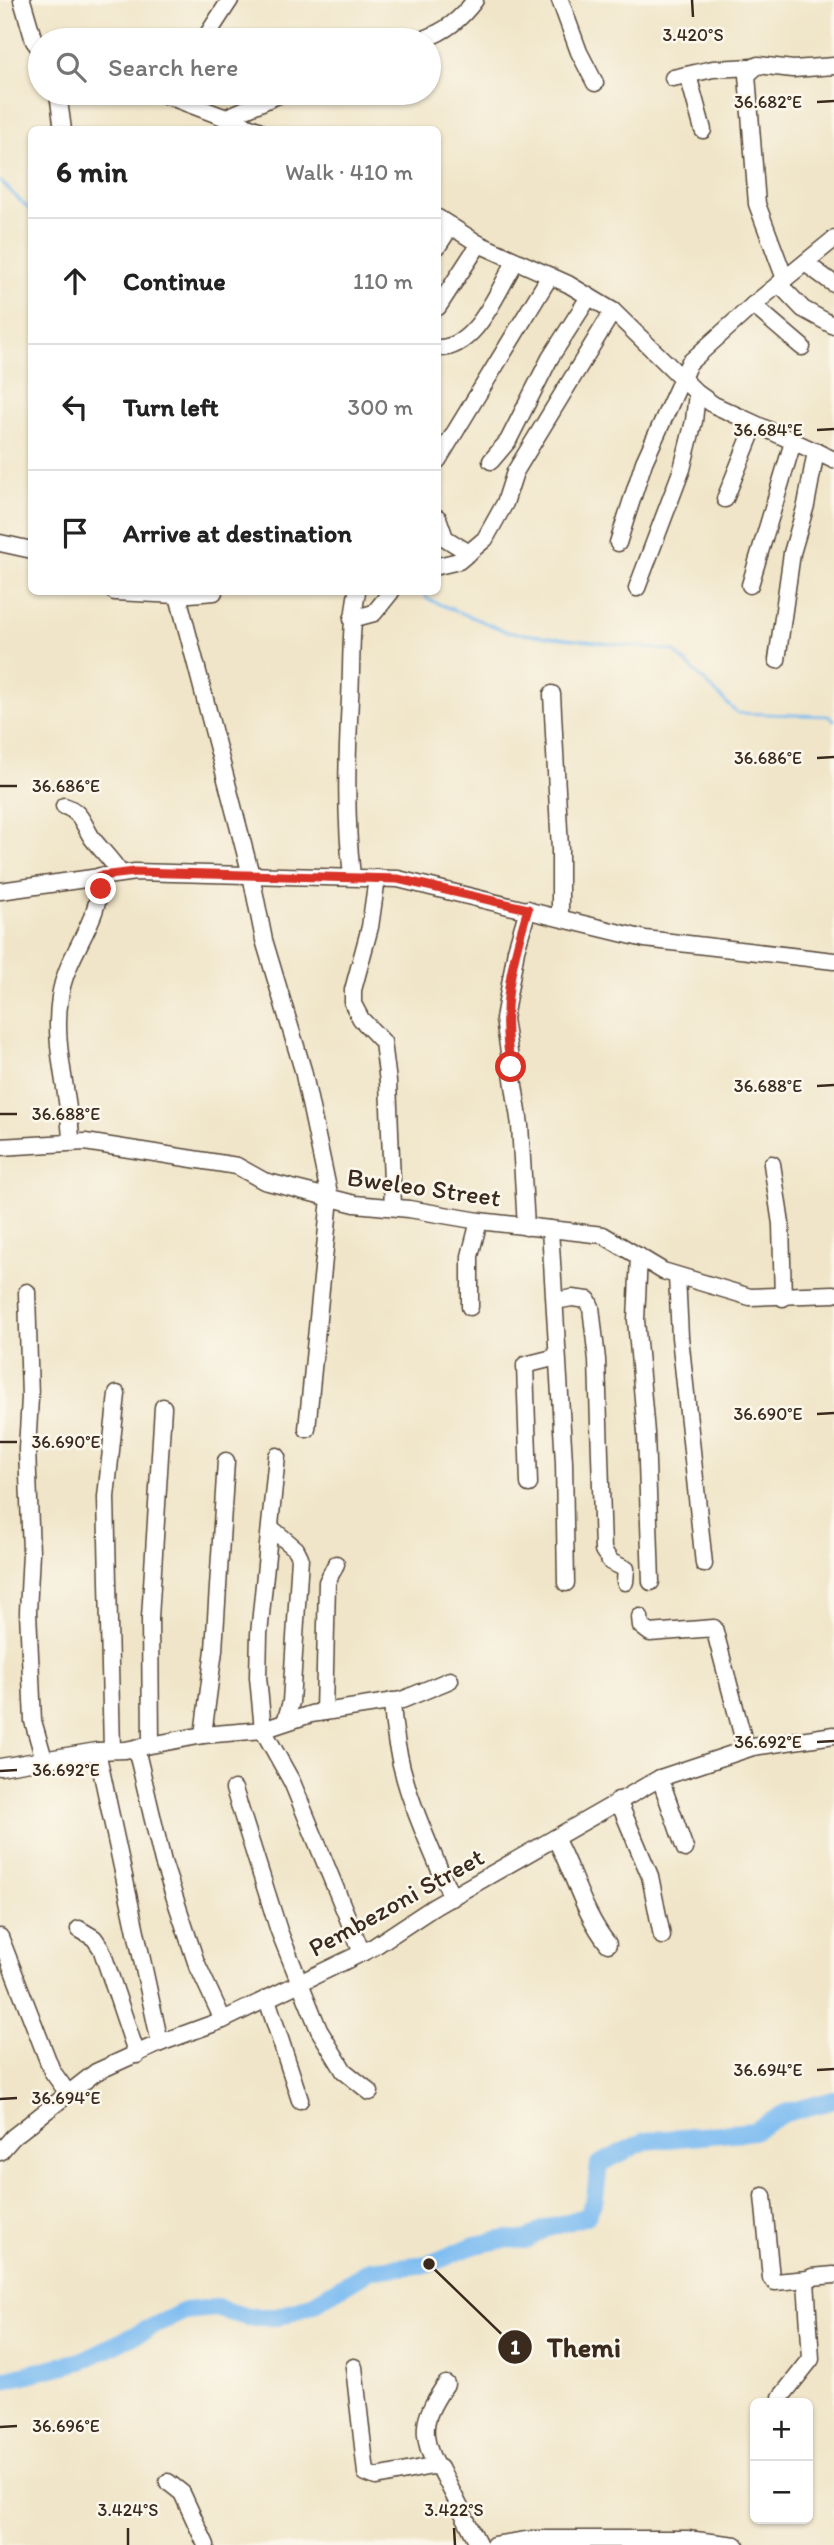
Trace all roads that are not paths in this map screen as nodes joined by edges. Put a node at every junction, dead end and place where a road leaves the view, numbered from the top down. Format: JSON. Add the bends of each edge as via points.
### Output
{"nodes":[{"id":1,"x":22,"y":0,"type":"edge"},
{"id":2,"x":230,"y":0,"type":"edge"},
{"id":3,"x":475,"y":0,"type":"edge"},
{"id":4,"x":560,"y":0,"type":"edge"},
{"id":5,"x":30,"y":28,"type":"edge"},
{"id":6,"x":212,"y":28,"type":"edge"},
{"id":7,"x":441,"y":33,"type":"edge"},
{"id":8,"x":834,"y":66,"type":"edge"},
{"id":9,"x":753,"y":67,"type":"junction"},
{"id":10,"x":596,"y":83,"type":"dead end"},
{"id":11,"x":60,"y":105,"type":"edge"},
{"id":12,"x":196,"y":105,"type":"edge"},
{"id":13,"x":255,"y":105,"type":"edge"},
{"id":14,"x":227,"y":117,"type":"junction"},
{"id":15,"x":62,"y":126,"type":"edge"},
{"id":16,"x":248,"y":126,"type":"edge"},
{"id":17,"x":703,"y":130,"type":"dead end"},
{"id":18,"x":444,"y":222,"type":"edge"},
{"id":19,"x":834,"y":239,"type":"edge"},
{"id":20,"x":479,"y":244,"type":"junction"},
{"id":21,"x":516,"y":261,"type":"junction"},
{"id":22,"x":805,"y":263,"type":"junction"},
{"id":23,"x":550,"y":276,"type":"junction"},
{"id":24,"x":782,"y":282,"type":"junction"},
{"id":25,"x":834,"y":284,"type":"edge"},
{"id":26,"x":589,"y":297,"type":"junction"},
{"id":27,"x":441,"y":302,"type":"edge"},
{"id":28,"x":753,"y":305,"type":"junction"},
{"id":29,"x":613,"y":311,"type":"junction"},
{"id":30,"x":834,"y":326,"type":"edge"},
{"id":31,"x":802,"y":346,"type":"dead end"},
{"id":32,"x":441,"y":348,"type":"edge"},
{"id":33,"x":681,"y":376,"type":"junction"},
{"id":34,"x":696,"y":393,"type":"junction"},
{"id":35,"x":755,"y":425,"type":"junction"},
{"id":36,"x":793,"y":442,"type":"junction"},
{"id":37,"x":816,"y":451,"type":"junction"},
{"id":38,"x":441,"y":455,"type":"edge"},
{"id":39,"x":834,"y":460,"type":"edge"},
{"id":40,"x":491,"y":461,"type":"dead end"},
{"id":41,"x":725,"y":499,"type":"dead end"},
{"id":42,"x":441,"y":527,"type":"edge"},
{"id":43,"x":618,"y":543,"type":"dead end"},
{"id":44,"x":0,"y":544,"type":"edge"},
{"id":45,"x":28,"y":549,"type":"edge"},
{"id":46,"x":469,"y":553,"type":"junction"},
{"id":47,"x":441,"y":566,"type":"edge"},
{"id":48,"x":750,"y":584,"type":"dead end"},
{"id":49,"x":637,"y":589,"type":"dead end"},
{"id":50,"x":179,"y":595,"type":"edge"},
{"id":51,"x":356,"y":595,"type":"edge"},
{"id":52,"x":389,"y":595,"type":"edge"},
{"id":53,"x":352,"y":619,"type":"junction"},
{"id":54,"x":777,"y":660,"type":"dead end"},
{"id":55,"x":552,"y":694,"type":"dead end"},
{"id":56,"x":64,"y":806,"type":"dead end"},
{"id":57,"x":120,"y":873,"type":"junction"},
{"id":58,"x":251,"y":875,"type":"junction"},
{"id":59,"x":100,"y":876,"type":"junction"},
{"id":60,"x":352,"y":876,"type":"junction"},
{"id":61,"x":377,"y":878,"type":"junction"},
{"id":62,"x":0,"y":891,"type":"edge"},
{"id":63,"x":528,"y":909,"type":"junction"},
{"id":64,"x":560,"y":917,"type":"junction"},
{"id":65,"x":834,"y":961,"type":"edge"},
{"id":66,"x":71,"y":1142,"type":"junction"},
{"id":67,"x":0,"y":1147,"type":"edge"},
{"id":68,"x":772,"y":1164,"type":"dead end"},
{"id":69,"x":330,"y":1198,"type":"junction"},
{"id":70,"x":393,"y":1207,"type":"junction"},
{"id":71,"x":479,"y":1221,"type":"junction"},
{"id":72,"x":526,"y":1227,"type":"junction"},
{"id":73,"x":550,"y":1229,"type":"junction"},
{"id":74,"x":639,"y":1256,"type":"junction"},
{"id":75,"x":677,"y":1276,"type":"junction"},
{"id":76,"x":27,"y":1292,"type":"dead end"},
{"id":77,"x":834,"y":1294,"type":"edge"},
{"id":78,"x":783,"y":1298,"type":"junction"},
{"id":79,"x":555,"y":1301,"type":"junction"},
{"id":80,"x":470,"y":1307,"type":"dead end"},
{"id":81,"x":557,"y":1357,"type":"junction"},
{"id":82,"x":117,"y":1394,"type":"dead end"},
{"id":83,"x":163,"y":1407,"type":"dead end"},
{"id":84,"x":307,"y":1429,"type":"dead end"},
{"id":85,"x":276,"y":1456,"type":"dead end"},
{"id":86,"x":226,"y":1461,"type":"dead end"},
{"id":87,"x":529,"y":1484,"type":"dead end"},
{"id":88,"x":271,"y":1528,"type":"junction"},
{"id":89,"x":336,"y":1564,"type":"dead end"},
{"id":90,"x":704,"y":1564,"type":"dead end"},
{"id":91,"x":625,"y":1582,"type":"dead end"},
{"id":92,"x":652,"y":1582,"type":"dead end"},
{"id":93,"x":566,"y":1583,"type":"dead end"},
{"id":94,"x":640,"y":1617,"type":"dead end"},
{"id":95,"x":450,"y":1680,"type":"dead end"},
{"id":96,"x":392,"y":1701,"type":"junction"},
{"id":97,"x":324,"y":1712,"type":"junction"},
{"id":98,"x":285,"y":1722,"type":"junction"},
{"id":99,"x":263,"y":1730,"type":"junction"},
{"id":100,"x":203,"y":1735,"type":"junction"},
{"id":101,"x":834,"y":1735,"type":"edge"},
{"id":102,"x":144,"y":1746,"type":"junction"},
{"id":103,"x":746,"y":1749,"type":"junction"},
{"id":104,"x":104,"y":1750,"type":"junction"},
{"id":105,"x":44,"y":1759,"type":"junction"},
{"id":106,"x":0,"y":1767,"type":"edge"},
{"id":107,"x":660,"y":1778,"type":"junction"},
{"id":108,"x":234,"y":1789,"type":"dead end"},
{"id":109,"x":618,"y":1800,"type":"junction"},
{"id":110,"x":555,"y":1838,"type":"junction"},
{"id":111,"x":685,"y":1849,"type":"dead end"},
{"id":112,"x":452,"y":1898,"type":"junction"},
{"id":113,"x":79,"y":1929,"type":"dead end"},
{"id":114,"x":662,"y":1936,"type":"dead end"},
{"id":115,"x":0,"y":1937,"type":"edge"},
{"id":116,"x":608,"y":1944,"type":"dead end"},
{"id":117,"x":362,"y":1953,"type":"junction"},
{"id":118,"x":6,"y":1963,"type":"edge"},
{"id":119,"x":299,"y":1984,"type":"junction"},
{"id":120,"x":267,"y":1999,"type":"junction"},
{"id":121,"x":223,"y":2020,"type":"junction"},
{"id":122,"x":160,"y":2043,"type":"junction"},
{"id":123,"x":136,"y":2055,"type":"junction"},
{"id":124,"x":67,"y":2092,"type":"junction"},
{"id":125,"x":370,"y":2092,"type":"dead end"},
{"id":126,"x":300,"y":2100,"type":"dead end"},
{"id":127,"x":0,"y":2152,"type":"edge"},
{"id":128,"x":764,"y":2196,"type":"dead end"},
{"id":129,"x":834,"y":2275,"type":"edge"},
{"id":130,"x":808,"y":2279,"type":"junction"},
{"id":131,"x":354,"y":2367,"type":"dead end"},
{"id":132,"x":446,"y":2384,"type":"dead end"},
{"id":133,"x":781,"y":2397,"type":"dead end"},
{"id":134,"x":436,"y":2466,"type":"junction"},
{"id":135,"x":168,"y":2482,"type":"dead end"},
{"id":136,"x":206,"y":2545,"type":"edge"},
{"id":137,"x":479,"y":2545,"type":"edge"},
{"id":138,"x":494,"y":2545,"type":"edge"},
{"id":139,"x":736,"y":2545,"type":"edge"}],
"edges":[{"from":1,"to":5,"type":"street"},
{"from":2,"to":6,"type":"street"},
{"from":3,"to":7,"type":"street"},
{"from":4,"to":10,"type":"street"},
{"from":8,"to":9,"type":"street"},
{"from":9,"to":17,"type":"street","via":[[732,66],[680,76]]},
{"from":9,"to":24,"type":"street","via":[[746,89],[757,204]]},
{"from":11,"to":15,"type":"street"},
{"from":12,"to":14,"type":"street"},
{"from":13,"to":14,"type":"street"},
{"from":14,"to":16,"type":"street"},
{"from":18,"to":20,"type":"street"},
{"from":19,"to":22,"type":"street"},
{"from":20,"to":21,"type":"street"},
{"from":20,"to":27,"type":"street"},
{"from":21,"to":23,"type":"street"},
{"from":21,"to":32,"type":"street","via":[[466,338]]},
{"from":22,"to":24,"type":"street"},
{"from":22,"to":25,"type":"street"},
{"from":23,"to":26,"type":"street"},
{"from":23,"to":38,"type":"street"},
{"from":24,"to":28,"type":"street"},
{"from":24,"to":30,"type":"street","via":[[803,309]]},
{"from":26,"to":29,"type":"street"},
{"from":26,"to":40,"type":"street","via":[[550,358],[508,441]]},
{"from":28,"to":31,"type":"street"},
{"from":28,"to":33,"type":"street","via":[[697,354]]},
{"from":29,"to":33,"type":"street"},
{"from":29,"to":46,"type":"street","via":[[515,472],[505,503],[485,539]]},
{"from":33,"to":34,"type":"street"},
{"from":33,"to":43,"type":"street","via":[[636,483]]},
{"from":34,"to":35,"type":"street"},
{"from":34,"to":49,"type":"street","via":[[682,469]]},
{"from":35,"to":36,"type":"street"},
{"from":35,"to":41,"type":"street"},
{"from":36,"to":37,"type":"street"},
{"from":36,"to":48,"type":"street"},
{"from":37,"to":39,"type":"street"},
{"from":37,"to":54,"type":"street","via":[[792,553]]},
{"from":42,"to":46,"type":"street","via":[[445,538]]},
{"from":44,"to":45,"type":"street"},
{"from":46,"to":47,"type":"street"},
{"from":50,"to":58,"type":"street"},
{"from":51,"to":53,"type":"street"},
{"from":52,"to":53,"type":"street","via":[[374,613]]},
{"from":53,"to":60,"type":"street","via":[[346,786]]},
{"from":55,"to":64,"type":"street"},
{"from":56,"to":57,"type":"street","via":[[83,819]]},
{"from":57,"to":58,"type":"street"},
{"from":57,"to":59,"type":"street"},
{"from":58,"to":60,"type":"street"},
{"from":58,"to":69,"type":"street","via":[[264,940],[303,1070]]},
{"from":59,"to":62,"type":"street"},
{"from":59,"to":66,"type":"street","via":[[100,902],[67,967],[57,1017]]},
{"from":60,"to":61,"type":"street"},
{"from":61,"to":63,"type":"street"},
{"from":61,"to":70,"type":"street","via":[[354,1004],[360,1019],[383,1042]]},
{"from":63,"to":64,"type":"street"},
{"from":63,"to":72,"type":"street","via":[[504,1019],[520,1125]]},
{"from":64,"to":65,"type":"street","via":[[645,939]]},
{"from":66,"to":67,"type":"street","name":"Bweleo Street"},
{"from":66,"to":69,"type":"street","name":"Bweleo Street","via":[[237,1166],[264,1181]]},
{"from":68,"to":78,"type":"street","via":[[781,1224]]},
{"from":69,"to":70,"type":"street","name":"Bweleo Street"},
{"from":69,"to":84,"type":"street"},
{"from":70,"to":71,"type":"street","name":"Bweleo Street"},
{"from":71,"to":72,"type":"street","name":"Bweleo Street"},
{"from":71,"to":80,"type":"street","via":[[470,1256]]},
{"from":72,"to":73,"type":"street","name":"Bweleo Street"},
{"from":73,"to":74,"type":"street","name":"Bweleo Street","via":[[603,1235]]},
{"from":73,"to":79,"type":"street"},
{"from":74,"to":75,"type":"street","name":"Bweleo Street"},
{"from":74,"to":92,"type":"street","via":[[636,1320]]},
{"from":75,"to":78,"type":"street","name":"Bweleo Street","via":[[750,1297]]},
{"from":75,"to":90,"type":"street"},
{"from":76,"to":105,"type":"street","via":[[28,1612],[33,1721]]},
{"from":77,"to":78,"type":"street","name":"Bweleo Street"},
{"from":79,"to":81,"type":"street"},
{"from":79,"to":91,"type":"street","via":[[581,1298],[591,1307],[603,1550],[611,1562],[625,1569]]},
{"from":81,"to":87,"type":"street","via":[[525,1365]]},
{"from":81,"to":93,"type":"street"},
{"from":82,"to":104,"type":"street","via":[[106,1497]]},
{"from":83,"to":102,"type":"street"},
{"from":85,"to":88,"type":"street"},
{"from":86,"to":100,"type":"street","via":[[214,1650]]},
{"from":88,"to":98,"type":"street","via":[[300,1558],[291,1702]]},
{"from":88,"to":99,"type":"street","via":[[259,1634]]},
{"from":89,"to":97,"type":"street","via":[[327,1582]]},
{"from":94,"to":103,"type":"street","via":[[641,1626],[650,1633],[714,1628]]},
{"from":95,"to":96,"type":"street"},
{"from":96,"to":97,"type":"street"},
{"from":96,"to":112,"type":"street","via":[[396,1754]]},
{"from":97,"to":98,"type":"street"},
{"from":98,"to":99,"type":"street"},
{"from":99,"to":100,"type":"street"},
{"from":99,"to":117,"type":"street","via":[[297,1794]]},
{"from":100,"to":102,"type":"street"},
{"from":101,"to":103,"type":"street","name":"Pembezoni Street"},
{"from":102,"to":104,"type":"street"},
{"from":102,"to":121,"type":"street","via":[[163,1862],[196,1962]]},
{"from":103,"to":107,"type":"street","name":"Pembezoni Street"},
{"from":104,"to":105,"type":"street"},
{"from":104,"to":122,"type":"street"},
{"from":105,"to":106,"type":"street"},
{"from":107,"to":109,"type":"street","name":"Pembezoni Street"},
{"from":107,"to":111,"type":"street"},
{"from":108,"to":119,"type":"street"},
{"from":109,"to":110,"type":"street","name":"Pembezoni Street"},
{"from":109,"to":114,"type":"street","via":[[650,1876]]},
{"from":110,"to":112,"type":"street","name":"Pembezoni Street"},
{"from":110,"to":116,"type":"street","via":[[593,1926]]},
{"from":112,"to":117,"type":"street","name":"Pembezoni Street"},
{"from":113,"to":123,"type":"street","via":[[102,1948]]},
{"from":115,"to":118,"type":"street"},
{"from":117,"to":119,"type":"street","name":"Pembezoni Street"},
{"from":118,"to":124,"type":"street","via":[[52,2071]]},
{"from":119,"to":120,"type":"street","name":"Pembezoni Street"},
{"from":119,"to":125,"type":"street","via":[[331,2055]]},
{"from":120,"to":121,"type":"street","name":"Pembezoni Street"},
{"from":120,"to":126,"type":"street"},
{"from":121,"to":122,"type":"street","name":"Pembezoni Street"},
{"from":122,"to":123,"type":"street","name":"Pembezoni Street"},
{"from":123,"to":124,"type":"street","name":"Pembezoni Street","via":[[96,2072]]},
{"from":124,"to":127,"type":"street","name":"Pembezoni Street"},
{"from":128,"to":130,"type":"street","via":[[771,2278],[783,2283]]},
{"from":129,"to":130,"type":"street"},
{"from":130,"to":133,"type":"street","via":[[811,2359]]},
{"from":131,"to":134,"type":"street","via":[[366,2473],[376,2477]]},
{"from":132,"to":134,"type":"street","via":[[428,2409],[425,2424]]},
{"from":134,"to":137,"type":"street","via":[[449,2482]]},
{"from":135,"to":136,"type":"street","via":[[182,2493]]},
{"from":138,"to":139,"type":"street","via":[[546,2539],[687,2539]]}]}
